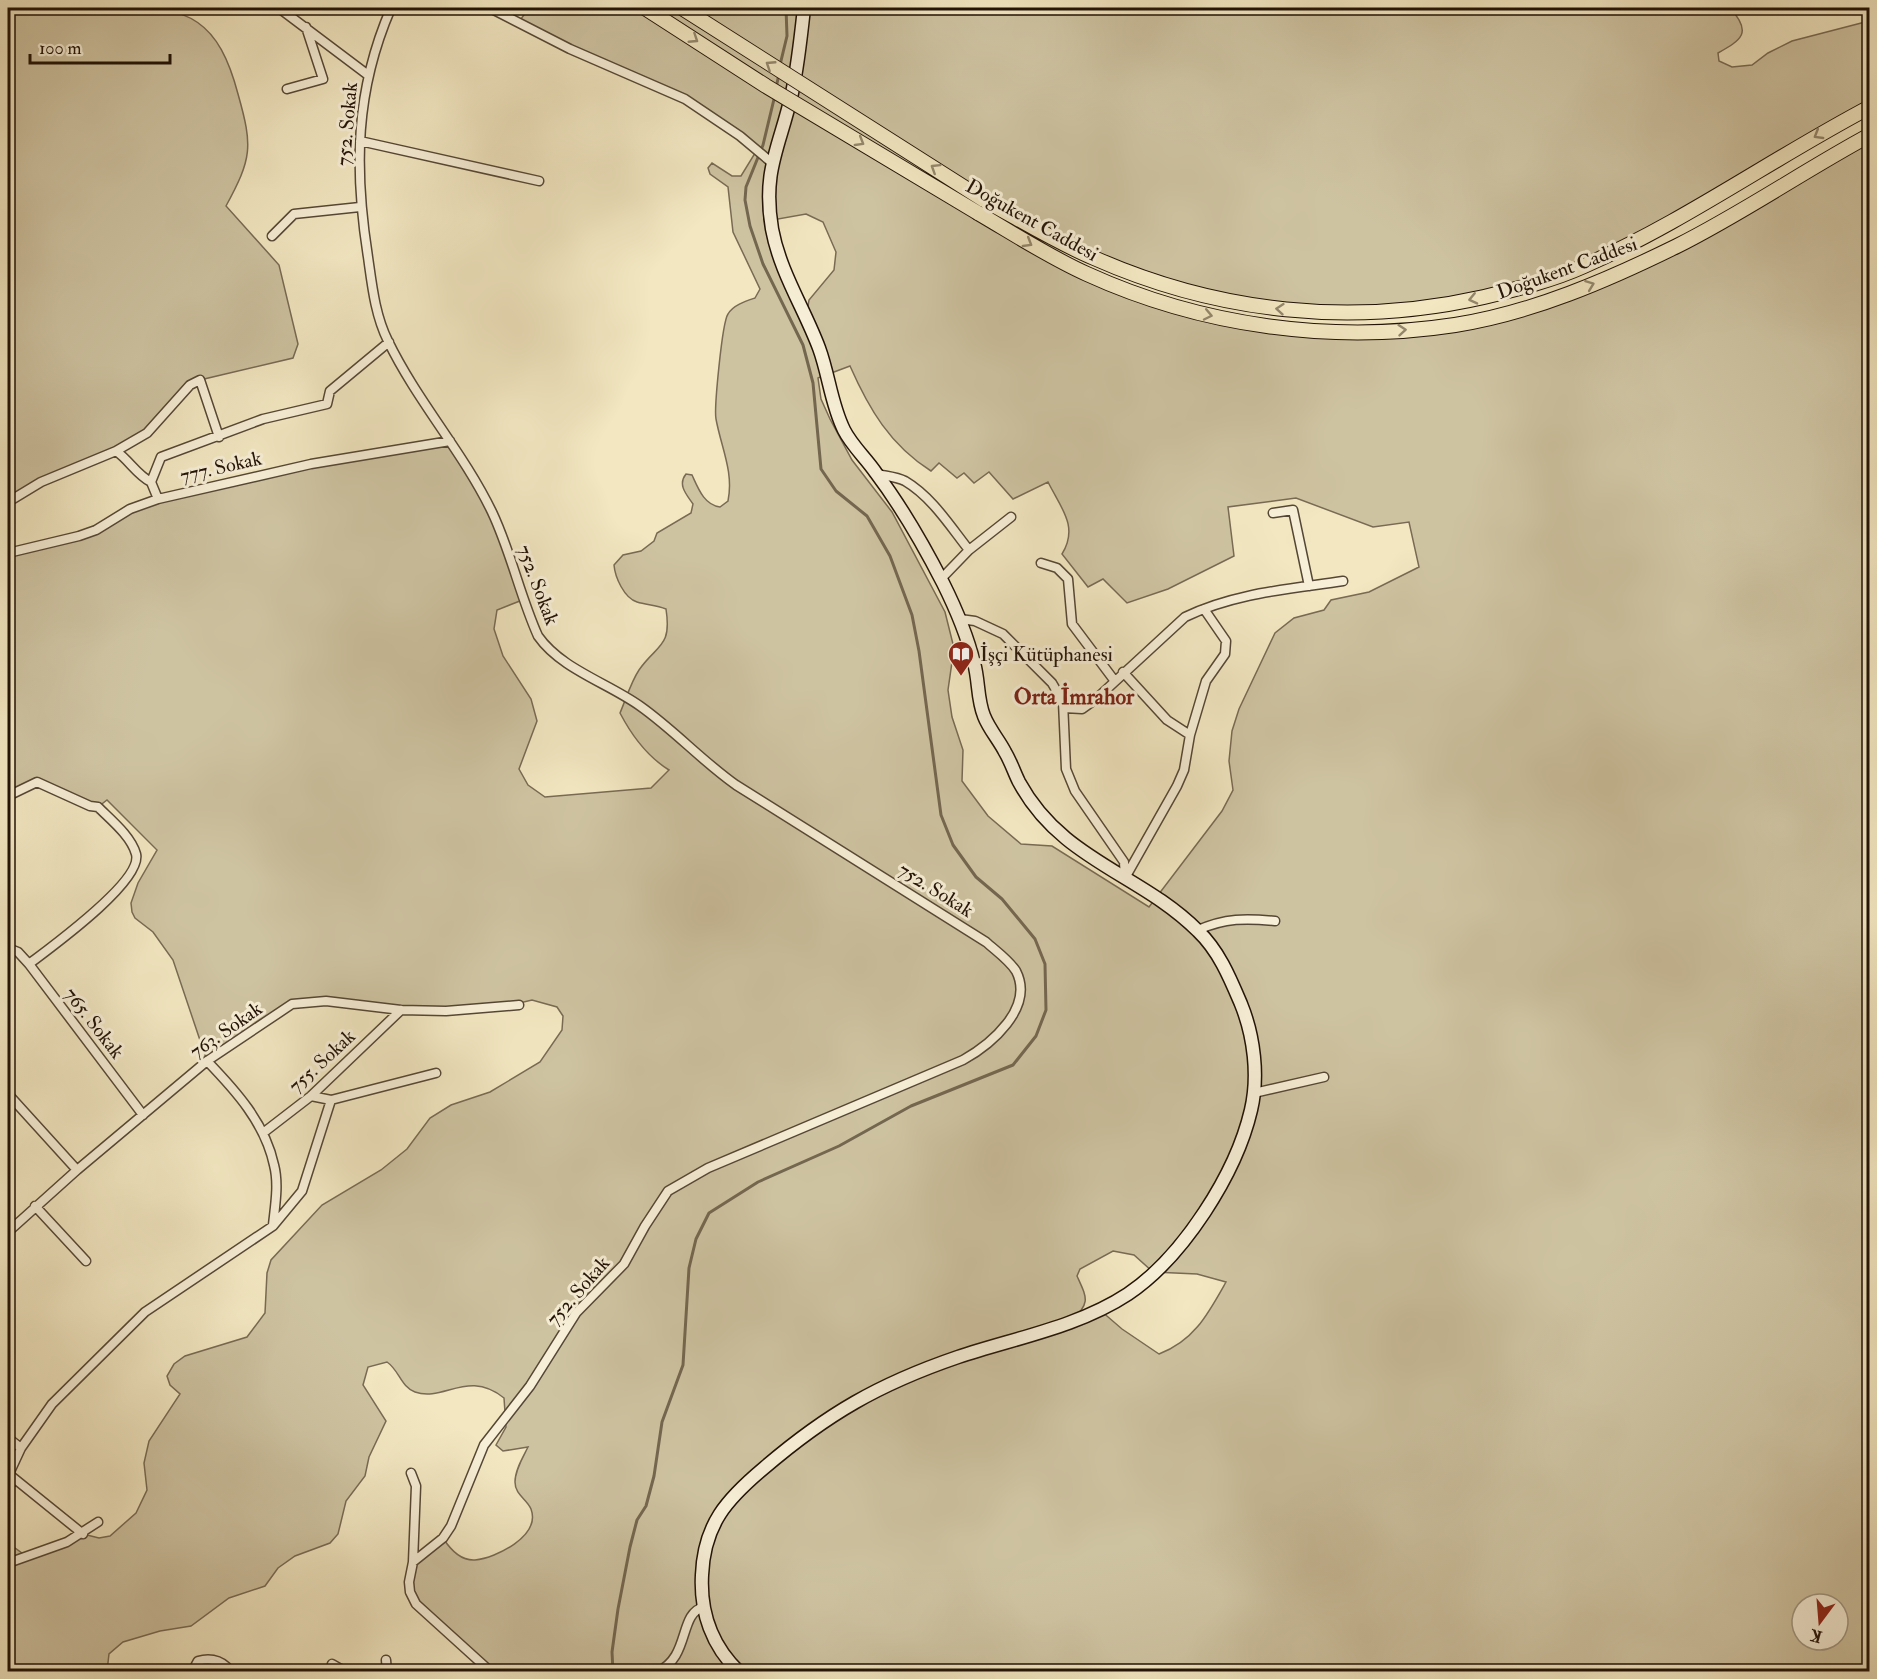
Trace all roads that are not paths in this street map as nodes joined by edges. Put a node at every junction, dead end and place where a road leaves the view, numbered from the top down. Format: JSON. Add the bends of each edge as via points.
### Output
{"nodes":[{"id":1,"x":279,"y":8,"type":"edge"},
{"id":2,"x":391,"y":8,"type":"edge"},
{"id":3,"x":490,"y":8,"type":"edge"},
{"id":4,"x":645,"y":8,"type":"edge"},
{"id":5,"x":682,"y":8,"type":"edge"},
{"id":6,"x":804,"y":8,"type":"edge"},
{"id":7,"x":306,"y":27,"type":"junction"},
{"id":8,"x":368,"y":75,"type":"junction"},
{"id":9,"x":286,"y":89,"type":"dead end"},
{"id":10,"x":1869,"y":107,"type":"edge"},
{"id":11,"x":1869,"y":135,"type":"edge"},
{"id":12,"x":360,"y":141,"type":"junction"},
{"id":13,"x":771,"y":162,"type":"junction"},
{"id":14,"x":539,"y":181,"type":"dead end"},
{"id":15,"x":360,"y":207,"type":"junction"},
{"id":16,"x":272,"y":236,"type":"dead end"},
{"id":17,"x":388,"y":342,"type":"junction"},
{"id":18,"x":219,"y":437,"type":"junction"},
{"id":19,"x":450,"y":441,"type":"junction"},
{"id":20,"x":116,"y":451,"type":"junction"},
{"id":21,"x":877,"y":474,"type":"junction"},
{"id":22,"x":151,"y":482,"type":"junction"},
{"id":23,"x":158,"y":499,"type":"junction"},
{"id":24,"x":8,"y":502,"type":"edge"},
{"id":25,"x":1273,"y":513,"type":"dead end"},
{"id":26,"x":1011,"y":517,"type":"dead end"},
{"id":27,"x":969,"y":550,"type":"junction"},
{"id":28,"x":8,"y":553,"type":"edge"},
{"id":29,"x":1041,"y":563,"type":"dead end"},
{"id":30,"x":940,"y":579,"type":"junction"},
{"id":31,"x":1343,"y":581,"type":"dead end"},
{"id":32,"x":1309,"y":586,"type":"junction"},
{"id":33,"x":1204,"y":609,"type":"junction"},
{"id":34,"x":960,"y":619,"type":"junction"},
{"id":35,"x":1123,"y":672,"type":"junction"},
{"id":36,"x":1114,"y":680,"type":"junction"},
{"id":37,"x":1064,"y":708,"type":"junction"},
{"id":38,"x":1190,"y":735,"type":"junction"},
{"id":39,"x":8,"y":796,"type":"edge"},
{"id":40,"x":1125,"y":879,"type":"junction"},
{"id":41,"x":1275,"y":921,"type":"dead end"},
{"id":42,"x":1198,"y":930,"type":"junction"},
{"id":43,"x":8,"y":948,"type":"edge"},
{"id":44,"x":29,"y":964,"type":"junction"},
{"id":45,"x":519,"y":1005,"type":"dead end"},
{"id":46,"x":400,"y":1010,"type":"junction"},
{"id":47,"x":207,"y":1061,"type":"junction"},
{"id":48,"x":436,"y":1074,"type":"dead end"},
{"id":49,"x":1324,"y":1077,"type":"dead end"},
{"id":50,"x":1254,"y":1093,"type":"junction"},
{"id":51,"x":8,"y":1094,"type":"edge"},
{"id":52,"x":311,"y":1096,"type":"junction"},
{"id":53,"x":331,"y":1100,"type":"junction"},
{"id":54,"x":144,"y":1115,"type":"junction"},
{"id":55,"x":263,"y":1133,"type":"junction"},
{"id":56,"x":77,"y":1170,"type":"junction"},
{"id":57,"x":34,"y":1206,"type":"junction"},
{"id":58,"x":273,"y":1226,"type":"junction"},
{"id":59,"x":8,"y":1232,"type":"edge"},
{"id":60,"x":86,"y":1261,"type":"dead end"},
{"id":61,"x":8,"y":1438,"type":"edge"},
{"id":62,"x":21,"y":1448,"type":"junction"},
{"id":63,"x":411,"y":1473,"type":"dead end"},
{"id":64,"x":9,"y":1475,"type":"edge"},
{"id":65,"x":8,"y":1516,"type":"edge"},
{"id":66,"x":98,"y":1522,"type":"dead end"},
{"id":67,"x":83,"y":1534,"type":"junction"},
{"id":68,"x":413,"y":1562,"type":"junction"},
{"id":69,"x":8,"y":1563,"type":"edge"},
{"id":70,"x":704,"y":1607,"type":"junction"},
{"id":71,"x":386,"y":1660,"type":"dead end"},
{"id":72,"x":332,"y":1664,"type":"dead end"},
{"id":73,"x":227,"y":1667,"type":"dead end"},
{"id":74,"x":192,"y":1671,"type":"edge"},
{"id":75,"x":346,"y":1671,"type":"edge"},
{"id":76,"x":387,"y":1671,"type":"edge"},
{"id":77,"x":491,"y":1671,"type":"edge"},
{"id":78,"x":657,"y":1671,"type":"edge"},
{"id":79,"x":739,"y":1671,"type":"edge"}],
"edges":[{"from":1,"to":7,"type":"street"},
{"from":2,"to":8,"type":"street","name":"752. Sokak"},
{"from":3,"to":13,"type":"street","via":[[570,50],[685,99]]},
{"from":4,"to":11,"type":"main road","name":"Doğukent Caddesi","one_way":true,"bridge":true,"via":[[766,86],[1040,250],[1088,274],[1198,313],[1255,325],[1319,332],[1456,325],[1524,309],[1678,245]]},
{"from":10,"to":5,"type":"main road","name":"Doğukent Caddesi","one_way":true,"bridge":true,"via":[[1664,227],[1583,267],[1517,289],[1452,304],[1392,312],[1310,312],[1256,307],[1203,296],[1095,259],[984,200]]},
{"from":6,"to":13,"type":"street","via":[[793,86]]},
{"from":7,"to":8,"type":"street"},
{"from":7,"to":9,"type":"street","via":[[323,79]]},
{"from":8,"to":12,"type":"street","name":"752. Sokak"},
{"from":12,"to":14,"type":"street"},
{"from":12,"to":15,"type":"street","name":"752. Sokak"},
{"from":13,"to":21,"type":"street","via":[[770,208],[779,256],[820,350],[845,432]]},
{"from":15,"to":16,"type":"street","via":[[294,214]]},
{"from":15,"to":17,"type":"street","name":"752. Sokak","via":[[376,304]]},
{"from":17,"to":18,"type":"street","via":[[330,391],[327,404],[263,419]]},
{"from":17,"to":19,"type":"street","name":"752. Sokak"},
{"from":18,"to":20,"type":"street","via":[[200,380],[190,385],[147,433]]},
{"from":18,"to":22,"type":"street","via":[[161,457]]},
{"from":19,"to":23,"type":"street","name":"777. Sokak","via":[[311,464]]},
{"from":19,"to":68,"type":"street","name":"752. Sokak","via":[[493,513],[534,625],[546,647],[639,706],[736,785],[985,942],[1016,971],[1020,991],[1015,1010],[1003,1028],[992,1041],[963,1060],[708,1168],[668,1191],[624,1264],[576,1313],[530,1386],[484,1445],[447,1532]]},
{"from":20,"to":22,"type":"street"},
{"from":20,"to":24,"type":"street","via":[[41,482]]},
{"from":21,"to":27,"type":"street","via":[[903,480],[922,495]]},
{"from":21,"to":30,"type":"street"},
{"from":22,"to":23,"type":"street"},
{"from":23,"to":28,"type":"street","name":"777. Sokak","via":[[130,509],[96,530]]},
{"from":25,"to":32,"type":"street","via":[[1293,510]]},
{"from":26,"to":27,"type":"street"},
{"from":27,"to":30,"type":"street"},
{"from":29,"to":36,"type":"street","via":[[1065,574],[1072,624]]},
{"from":30,"to":34,"type":"street"},
{"from":31,"to":32,"type":"street"},
{"from":32,"to":33,"type":"street","via":[[1227,600]]},
{"from":33,"to":35,"type":"street","via":[[1185,617]]},
{"from":33,"to":38,"type":"street","via":[[1227,647],[1206,681]]},
{"from":34,"to":37,"type":"street","via":[[975,621],[1003,634],[1052,683]]},
{"from":34,"to":40,"type":"street","via":[[976,668],[983,714],[1037,810],[1071,845]]},
{"from":35,"to":36,"type":"street"},
{"from":35,"to":38,"type":"street","via":[[1167,720]]},
{"from":36,"to":37,"type":"street","via":[[1082,709]]},
{"from":37,"to":40,"type":"street","via":[[1066,769],[1075,790],[1124,862]]},
{"from":38,"to":40,"type":"street","via":[[1189,752],[1177,786]]},
{"from":39,"to":44,"type":"street","via":[[37,782],[94,807],[130,842],[137,856],[134,867],[87,919]]},
{"from":40,"to":42,"type":"street"},
{"from":41,"to":42,"type":"street","via":[[1233,919]]},
{"from":42,"to":50,"type":"street","via":[[1226,969],[1246,1016],[1254,1058]]},
{"from":43,"to":44,"type":"street","name":"765. Sokak"},
{"from":44,"to":54,"type":"street","name":"765. Sokak"},
{"from":45,"to":46,"type":"street","name":"763. Sokak"},
{"from":46,"to":47,"type":"street","name":"763. Sokak","via":[[326,1001],[292,1004]]},
{"from":46,"to":52,"type":"street","name":"755. Sokak"},
{"from":47,"to":54,"type":"street","name":"763. Sokak"},
{"from":47,"to":55,"type":"street","via":[[234,1088]]},
{"from":48,"to":53,"type":"street"},
{"from":49,"to":50,"type":"street"},
{"from":50,"to":70,"type":"street","via":[[1245,1130],[1217,1191],[1195,1225],[1144,1283],[1100,1310],[1070,1322],[885,1385],[819,1423],[748,1482],[719,1514],[705,1550]]},
{"from":51,"to":56,"type":"street"},
{"from":52,"to":53,"type":"street"},
{"from":52,"to":55,"type":"street","name":"755. Sokak"},
{"from":53,"to":58,"type":"street","via":[[302,1191]]},
{"from":54,"to":56,"type":"street","name":"763. Sokak"},
{"from":55,"to":58,"type":"street","via":[[275,1166]]},
{"from":56,"to":57,"type":"street","name":"763. Sokak"},
{"from":57,"to":59,"type":"street","name":"763. Sokak"},
{"from":57,"to":60,"type":"street"},
{"from":58,"to":62,"type":"street","via":[[145,1312],[52,1404]]},
{"from":61,"to":62,"type":"street"},
{"from":62,"to":64,"type":"street"},
{"from":63,"to":68,"type":"street","via":[[416,1486]]},
{"from":64,"to":65,"type":"street"},
{"from":64,"to":67,"type":"street"},
{"from":66,"to":67,"type":"street"},
{"from":67,"to":69,"type":"street"},
{"from":68,"to":77,"type":"street","via":[[409,1582],[416,1604]]},
{"from":70,"to":78,"type":"street","via":[[690,1616],[674,1661]]},
{"from":70,"to":79,"type":"street","via":[[717,1647]]},
{"from":71,"to":76,"type":"street"},
{"from":72,"to":75,"type":"street"},
{"from":73,"to":74,"type":"street","via":[[219,1660],[205,1659],[198,1661]]}]}
